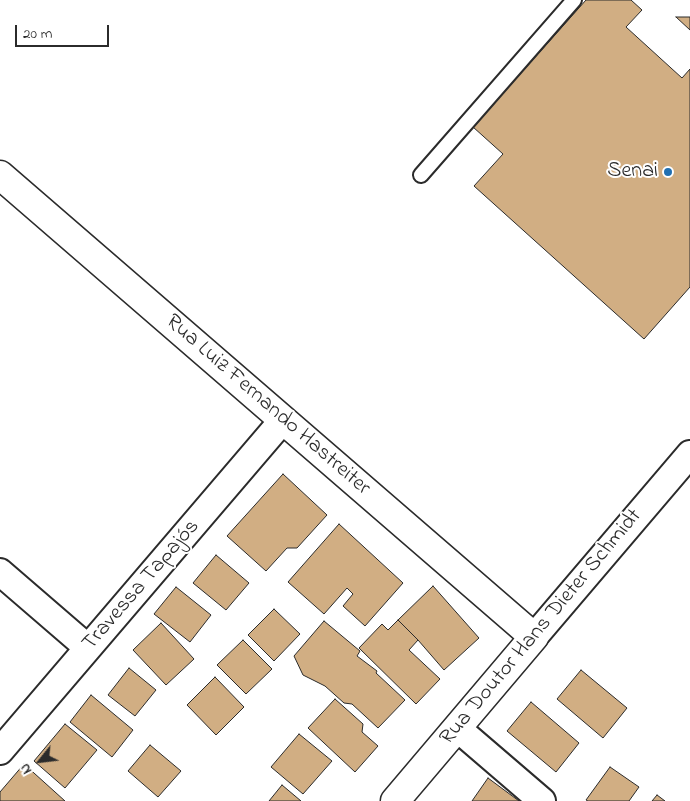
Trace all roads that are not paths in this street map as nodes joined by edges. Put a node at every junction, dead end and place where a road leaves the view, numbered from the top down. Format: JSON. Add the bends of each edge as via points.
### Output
{"nodes":[{"id":1,"x":574,"y":0,"type":"edge"},
{"id":2,"x":421,"y":175,"type":"dead end"},
{"id":3,"x":0,"y":176,"type":"edge"},
{"id":4,"x":283,"y":420,"type":"junction"},
{"id":5,"x":690,"y":454,"type":"edge"},
{"id":6,"x":0,"y":572,"type":"edge"},
{"id":7,"x":534,"y":637,"type":"junction"},
{"id":8,"x":88,"y":648,"type":"junction"},
{"id":9,"x":457,"y":728,"type":"junction"},
{"id":10,"x":0,"y":751,"type":"edge"},
{"id":11,"x":395,"y":801,"type":"edge"},
{"id":12,"x":542,"y":801,"type":"edge"}],
"edges":[{"from":1,"to":2,"type":"lane"},
{"from":3,"to":4,"type":"street","name":"Rua Luiz Fernando Hastreiter"},
{"from":4,"to":7,"type":"street","name":"Rua Luiz Fernando Hastreiter"},
{"from":4,"to":8,"type":"street","name":"Travessa Tapajós"},
{"from":5,"to":7,"type":"street","name":"Rua Doutor Hans Dieter Schmidt"},
{"from":6,"to":8,"type":"street"},
{"from":7,"to":9,"type":"street","name":"Rua Doutor Hans Dieter Schmidt"},
{"from":8,"to":10,"type":"street","name":"Travessa Tapajós"},
{"from":9,"to":11,"type":"street","name":"Rua Doutor Hans Dieter Schmidt"},
{"from":9,"to":12,"type":"street"}]}
